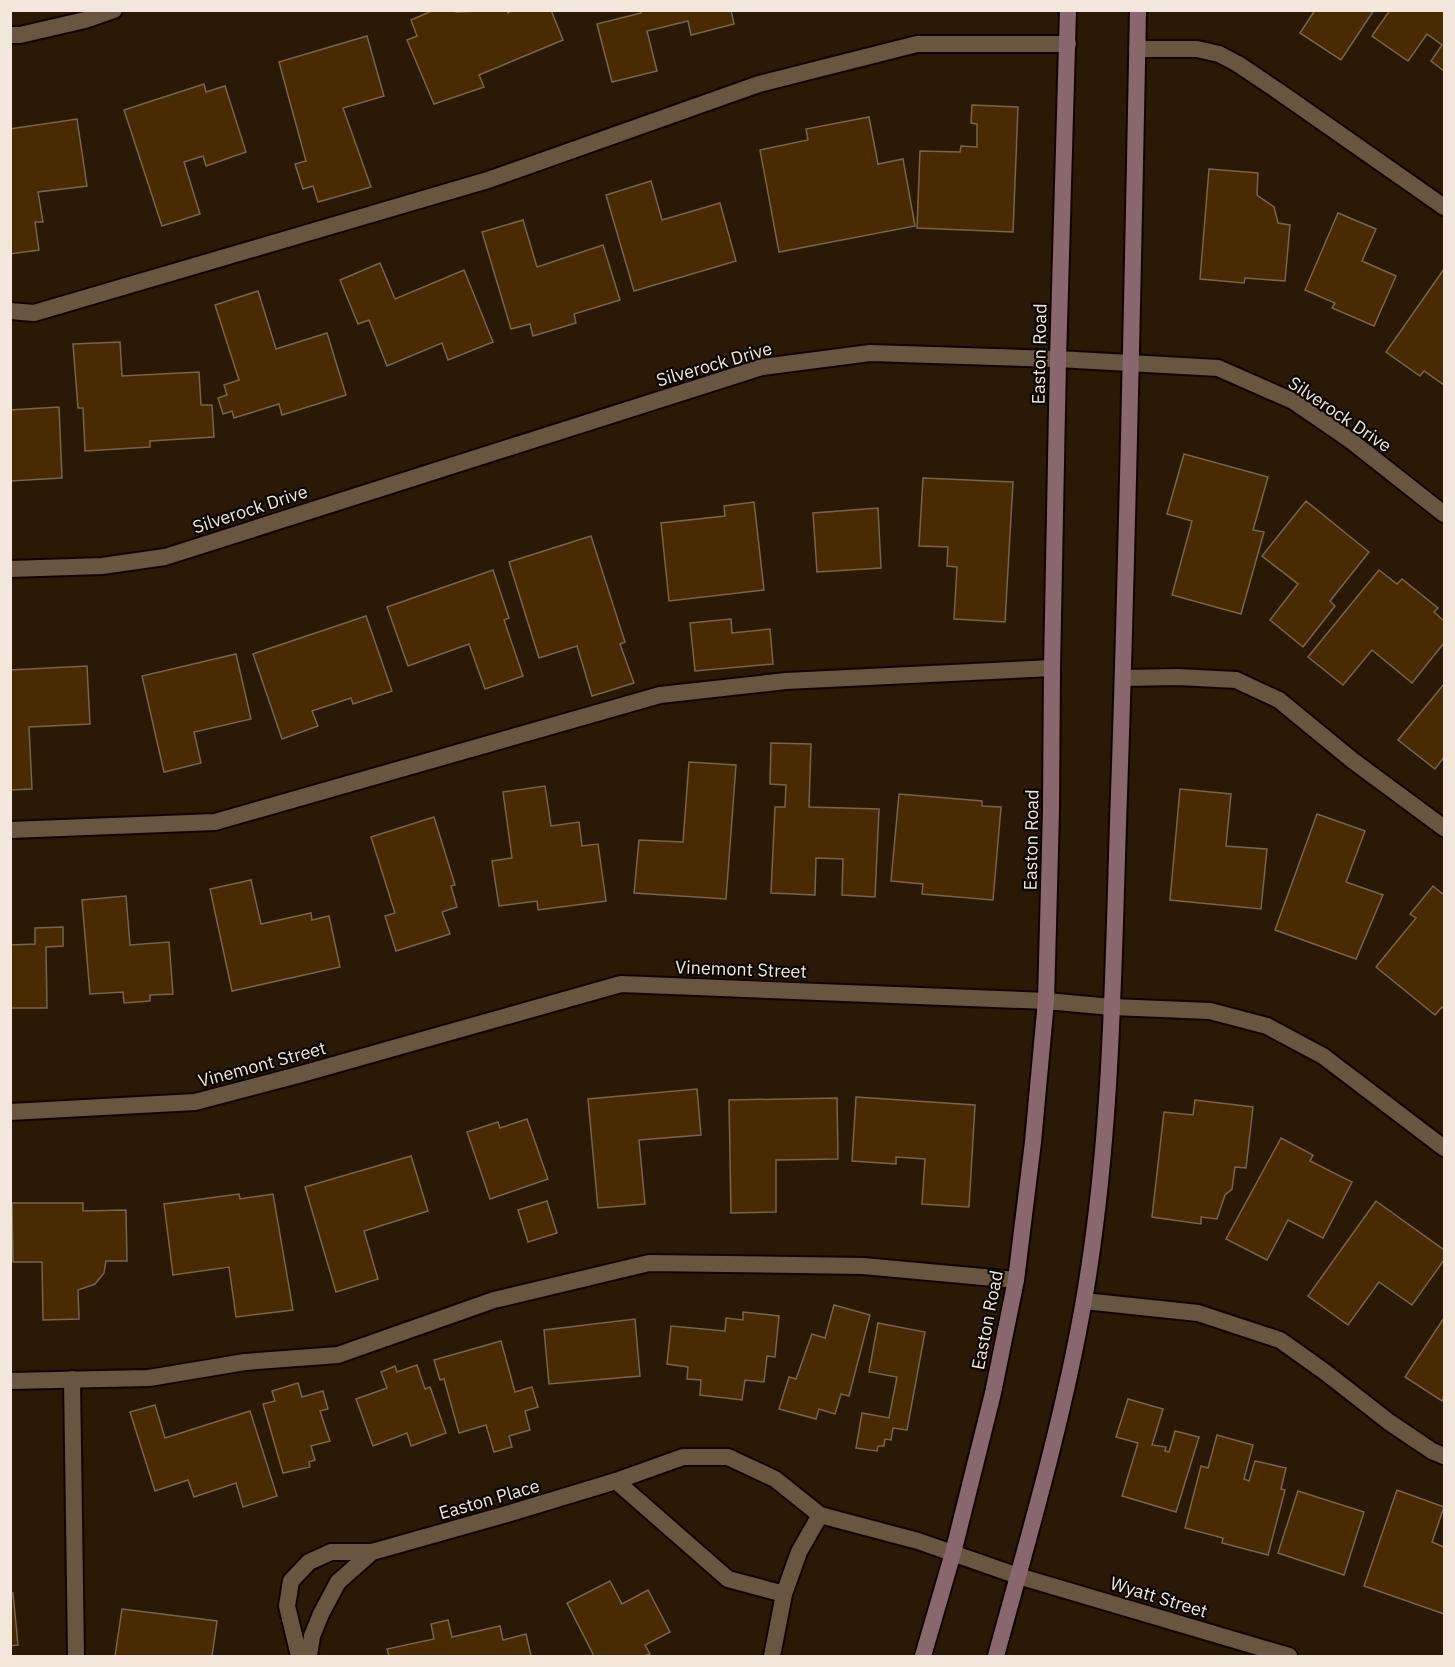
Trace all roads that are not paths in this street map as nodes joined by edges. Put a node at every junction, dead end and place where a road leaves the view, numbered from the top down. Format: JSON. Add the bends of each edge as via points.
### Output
{"nodes":[{"id":1,"x":114,"y":10,"type":"edge"},
{"id":2,"x":1068,"y":10,"type":"edge"},
{"id":3,"x":1138,"y":10,"type":"edge"},
{"id":4,"x":10,"y":36,"type":"edge"},
{"id":5,"x":1068,"y":44,"type":"junction"},
{"id":6,"x":1137,"y":49,"type":"junction"},
{"id":7,"x":1444,"y":207,"type":"edge"},
{"id":8,"x":10,"y":311,"type":"edge"},
{"id":9,"x":1058,"y":359,"type":"junction"},
{"id":10,"x":1131,"y":363,"type":"junction"},
{"id":11,"x":1444,"y":514,"type":"edge"},
{"id":12,"x":10,"y":569,"type":"edge"},
{"id":13,"x":1052,"y":668,"type":"junction"},
{"id":14,"x":1123,"y":678,"type":"junction"},
{"id":15,"x":1444,"y":828,"type":"edge"},
{"id":16,"x":10,"y":830,"type":"edge"},
{"id":17,"x":1046,"y":1001,"type":"junction"},
{"id":18,"x":1112,"y":1007,"type":"junction"},
{"id":19,"x":10,"y":1112,"type":"edge"},
{"id":20,"x":1444,"y":1148,"type":"edge"},
{"id":21,"x":1016,"y":1280,"type":"junction"},
{"id":22,"x":1084,"y":1301,"type":"junction"},
{"id":23,"x":72,"y":1380,"type":"junction"},
{"id":24,"x":10,"y":1381,"type":"edge"},
{"id":25,"x":1444,"y":1456,"type":"edge"},
{"id":26,"x":616,"y":1481,"type":"junction"},
{"id":27,"x":820,"y":1515,"type":"junction"},
{"id":28,"x":372,"y":1552,"type":"junction"},
{"id":29,"x":953,"y":1553,"type":"junction"},
{"id":30,"x":1018,"y":1576,"type":"junction"},
{"id":31,"x":784,"y":1594,"type":"junction"},
{"id":32,"x":76,"y":1656,"type":"edge"},
{"id":33,"x":299,"y":1656,"type":"edge"},
{"id":34,"x":309,"y":1656,"type":"edge"},
{"id":35,"x":772,"y":1656,"type":"edge"},
{"id":36,"x":923,"y":1656,"type":"edge"},
{"id":37,"x":996,"y":1656,"type":"edge"},
{"id":38,"x":1289,"y":1656,"type":"edge"}],
"edges":[{"from":1,"to":4,"type":"street"},
{"from":2,"to":5,"type":"main road","name":"Easton Road"},
{"from":3,"to":6,"type":"main road"},
{"from":5,"to":8,"type":"street","via":[[917,44],[770,81],[488,180],[34,313]]},
{"from":5,"to":9,"type":"main road","name":"Easton Road"},
{"from":6,"to":7,"type":"street","via":[[1197,49],[1219,54]]},
{"from":6,"to":10,"type":"main road"},
{"from":9,"to":10,"type":"street","name":"Silverock Drive"},
{"from":9,"to":12,"type":"street","name":"Silverock Drive","via":[[870,353],[762,367],[165,557],[102,566]]},
{"from":9,"to":13,"type":"main road","name":"Easton Road"},
{"from":10,"to":11,"type":"street","name":"Silverock Drive","via":[[1218,368],[1293,401]]},
{"from":10,"to":14,"type":"main road"},
{"from":13,"to":16,"type":"street","via":[[786,681],[660,695],[215,822]]},
{"from":13,"to":17,"type":"main road","name":"Easton Road"},
{"from":14,"to":15,"type":"street","via":[[1236,680],[1279,700]]},
{"from":14,"to":18,"type":"main road"},
{"from":17,"to":18,"type":"street","name":"Vinemont Street"},
{"from":17,"to":19,"type":"street","name":"Vinemont Street","via":[[621,984],[195,1102]]},
{"from":17,"to":21,"type":"main road","name":"Easton Road"},
{"from":18,"to":20,"type":"street","name":"Vinemont Street","via":[[1210,1011],[1267,1026],[1323,1056]]},
{"from":18,"to":22,"type":"main road","via":[[1104,1156]]},
{"from":21,"to":23,"type":"street","via":[[863,1266],[649,1263],[494,1300],[338,1355],[245,1362],[149,1378]]},
{"from":21,"to":29,"type":"main road","name":"Easton Road"},
{"from":22,"to":25,"type":"street","via":[[1198,1313],[1280,1340],[1389,1422]]},
{"from":22,"to":30,"type":"main road","via":[[1060,1416]]},
{"from":23,"to":24,"type":"street"},
{"from":23,"to":32,"type":"street"},
{"from":26,"to":27,"type":"street","name":"Easton Place","via":[[682,1457],[728,1456],[775,1479]]},
{"from":26,"to":28,"type":"street","name":"Easton Place"},
{"from":26,"to":31,"type":"street","via":[[728,1579]]},
{"from":27,"to":29,"type":"street","name":"Easton Place"},
{"from":27,"to":31,"type":"street"},
{"from":28,"to":33,"type":"street","name":"Easton Place","via":[[331,1552],[309,1562],[291,1581],[287,1606]]},
{"from":28,"to":34,"type":"street","name":"Easton Place","via":[[338,1582],[312,1636]]},
{"from":29,"to":30,"type":"street","name":"Easton Place"},
{"from":29,"to":36,"type":"main road","name":"Easton Road"},
{"from":30,"to":37,"type":"main road"},
{"from":30,"to":38,"type":"street","name":"Wyatt Street"},
{"from":31,"to":35,"type":"street"}]}
